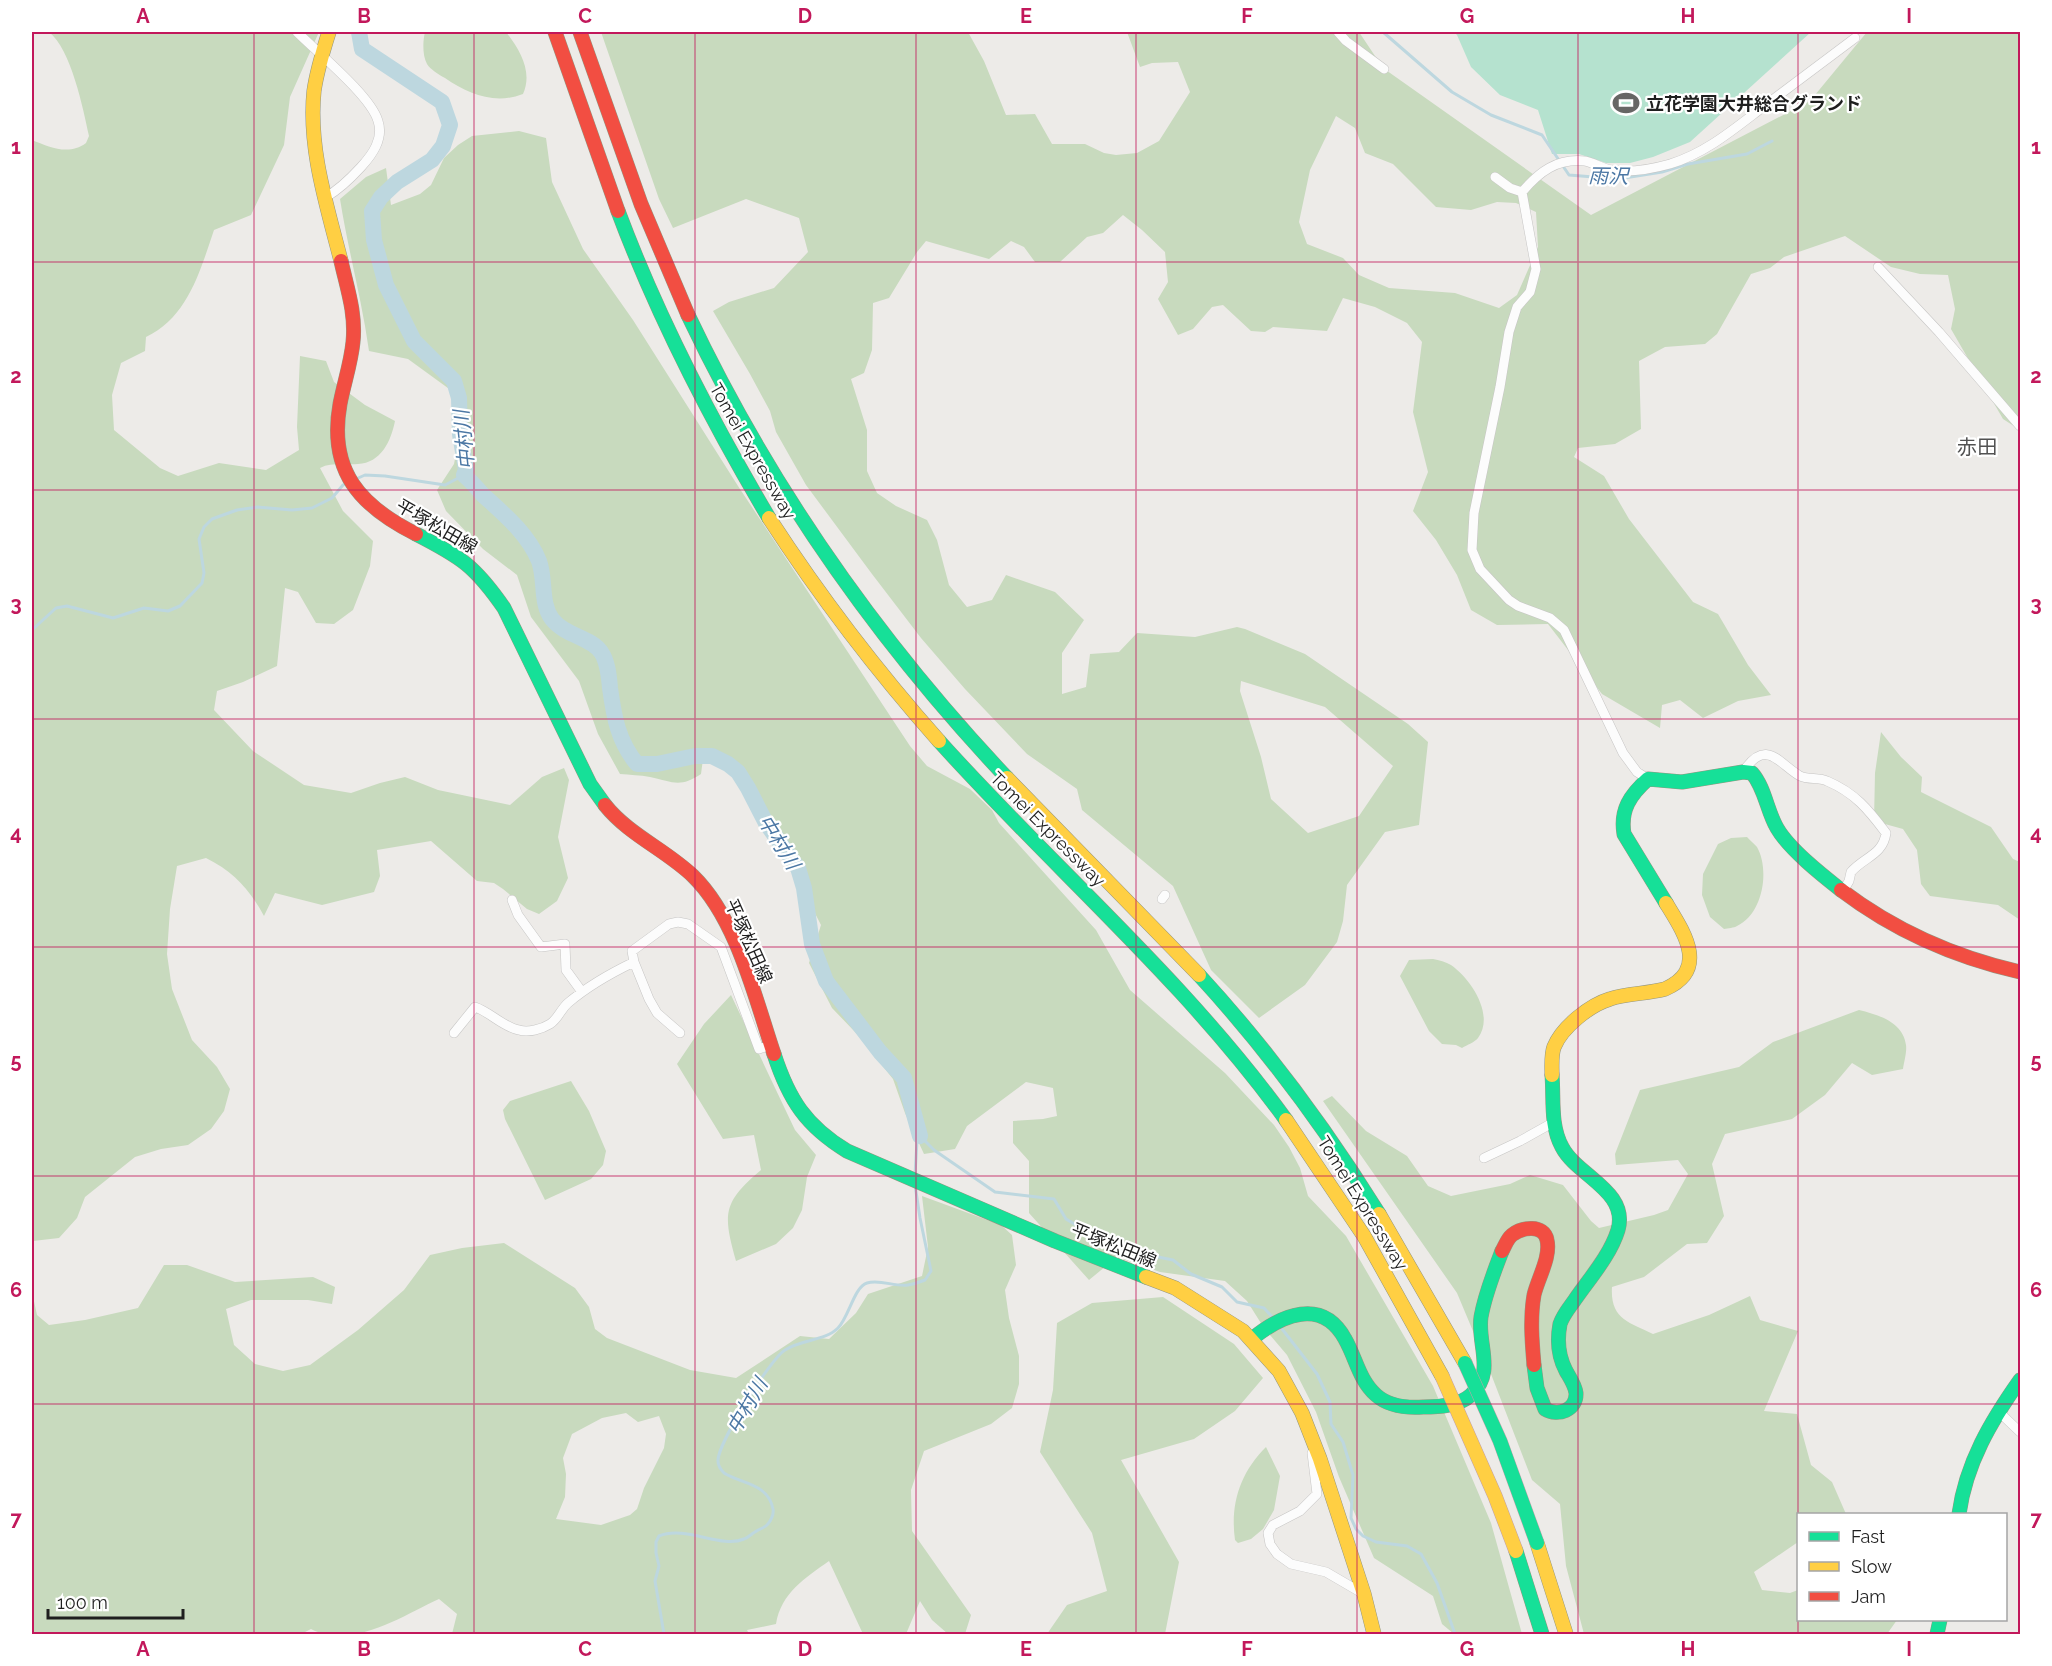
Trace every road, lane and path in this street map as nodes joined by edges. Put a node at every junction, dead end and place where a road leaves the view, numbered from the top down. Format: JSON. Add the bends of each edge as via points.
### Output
{"nodes":[{"id":1,"x":297,"y":32,"type":"edge"},
{"id":2,"x":329,"y":32,"type":"edge"},
{"id":3,"x":555,"y":32,"type":"edge"},
{"id":4,"x":580,"y":32,"type":"edge"},
{"id":5,"x":1338,"y":32,"type":"edge"},
{"id":6,"x":1855,"y":38,"type":"dead end"},
{"id":7,"x":320,"y":55,"type":"junction"},
{"id":8,"x":1384,"y":69,"type":"dead end"},
{"id":9,"x":1495,"y":177,"type":"dead end"},
{"id":10,"x":1522,"y":192,"type":"junction"},
{"id":11,"x":326,"y":197,"type":"junction"},
{"id":12,"x":1878,"y":267,"type":"dead end"},
{"id":13,"x":2020,"y":426,"type":"edge"},
{"id":14,"x":1743,"y":772,"type":"junction"},
{"id":15,"x":1648,"y":779,"type":"junction"},
{"id":16,"x":1842,"y":893,"type":"junction"},
{"id":17,"x":512,"y":900,"type":"dead end"},
{"id":18,"x":634,"y":962,"type":"junction"},
{"id":19,"x":2020,"y":972,"type":"edge"},
{"id":20,"x":582,"y":992,"type":"junction"},
{"id":21,"x":454,"y":1033,"type":"dead end"},
{"id":22,"x":680,"y":1033,"type":"dead end"},
{"id":23,"x":771,"y":1045,"type":"junction"},
{"id":24,"x":1554,"y":1122,"type":"junction"},
{"id":25,"x":1484,"y":1158,"type":"dead end"},
{"id":26,"x":1254,"y":1337,"type":"junction"},
{"id":27,"x":2020,"y":1380,"type":"edge"},
{"id":28,"x":1998,"y":1411,"type":"junction"},
{"id":29,"x":1302,"y":1413,"type":"junction"},
{"id":30,"x":2020,"y":1432,"type":"edge"},
{"id":31,"x":1959,"y":1513,"type":"edge"},
{"id":32,"x":1364,"y":1594,"type":"junction"},
{"id":33,"x":1374,"y":1635,"type":"edge"},
{"id":34,"x":1542,"y":1635,"type":"edge"},
{"id":35,"x":1566,"y":1635,"type":"edge"}],
"edges":[{"from":1,"to":7,"type":"street"},
{"from":2,"to":7,"type":"main road","name":"平塚松田線"},
{"from":3,"to":34,"type":"main road","name":"Tomei Expressway","bridge":true,"via":[[643,274],[680,358],[777,531],[860,648],[904,702],[956,761],[1176,987],[1249,1070],[1347,1206],[1442,1376],[1495,1496]]},
{"from":4,"to":35,"type":"main road","name":"Tomei Expressway","bridge":true,"via":[[622,156],[688,314],[738,414],[819,547],[871,619],[959,726],[1229,1007],[1309,1107],[1371,1198],[1465,1363],[1500,1441],[1538,1543]]},
{"from":5,"to":8,"type":"street"},
{"from":6,"to":10,"type":"street","via":[[1693,156],[1667,165],[1631,170],[1567,161],[1535,177]]},
{"from":7,"to":11,"type":"main road","name":"平塚松田線","via":[[312,110],[315,155]]},
{"from":7,"to":11,"type":"street","via":[[367,100],[379,122],[379,140],[373,154],[340,189]]},
{"from":9,"to":10,"type":"street"},
{"from":10,"to":15,"type":"street","via":[[1536,269],[1530,292],[1517,307],[1509,332],[1474,513],[1473,550],[1480,569],[1509,600],[1550,618],[1564,630],[1623,753],[1636,772]]},
{"from":11,"to":23,"type":"main road","name":"平塚松田線","via":[[354,319],[338,412],[337,442],[347,475],[380,514],[464,560],[486,583],[504,608],[590,784],[608,810],[684,867],[704,888],[738,952]]},
{"from":12,"to":13,"type":"street"},
{"from":14,"to":15,"type":"main road","via":[[1682,782]]},
{"from":14,"to":16,"type":"main road","via":[[1756,776],[1771,819],[1782,835]]},
{"from":14,"to":16,"type":"street","via":[[1762,755],[1775,756],[1801,777],[1825,779],[1865,804],[1886,837],[1879,851],[1851,872]]},
{"from":15,"to":24,"type":"main road","via":[[1626,802],[1622,816],[1624,834],[1686,936],[1689,962],[1670,987],[1603,1000],[1561,1037],[1554,1048]]},
{"from":16,"to":19,"type":"main road","via":[[1942,950]]},
{"from":17,"to":20,"type":"street","via":[[541,947],[565,944],[566,970]]},
{"from":18,"to":20,"type":"street"},
{"from":18,"to":22,"type":"street","via":[[657,1013]]},
{"from":18,"to":23,"type":"street","via":[[632,951],[669,924],[688,924],[721,947],[759,1049]]},
{"from":20,"to":21,"type":"street","via":[[556,1019],[542,1027],[522,1031],[511,1028],[475,1007]]},
{"from":23,"to":26,"type":"main road","name":"平塚松田線","via":[[792,1101],[812,1126],[847,1151],[1175,1288]]},
{"from":24,"to":25,"type":"street"},
{"from":24,"to":26,"type":"main road","via":[[1567,1155],[1609,1194],[1621,1214],[1614,1242],[1559,1328],[1561,1361],[1576,1397],[1567,1411],[1551,1413],[1539,1394],[1531,1326],[1547,1239],[1534,1228],[1509,1238],[1497,1264],[1481,1318],[1484,1377],[1471,1396],[1461,1402],[1413,1407],[1383,1401],[1369,1388],[1336,1325],[1327,1317],[1298,1312]]},
{"from":26,"to":29,"type":"main road","name":"平塚松田線"},
{"from":27,"to":28,"type":"main road"},
{"from":28,"to":30,"type":"street"},
{"from":28,"to":31,"type":"main road","via":[[1964,1484]]},
{"from":29,"to":32,"type":"main road","name":"平塚松田線"},
{"from":29,"to":32,"type":"street","via":[[1311,1440],[1317,1494],[1300,1511],[1273,1526],[1268,1533],[1270,1544],[1291,1564],[1326,1572]]},
{"from":32,"to":33,"type":"main road","name":"平塚松田線"}]}
